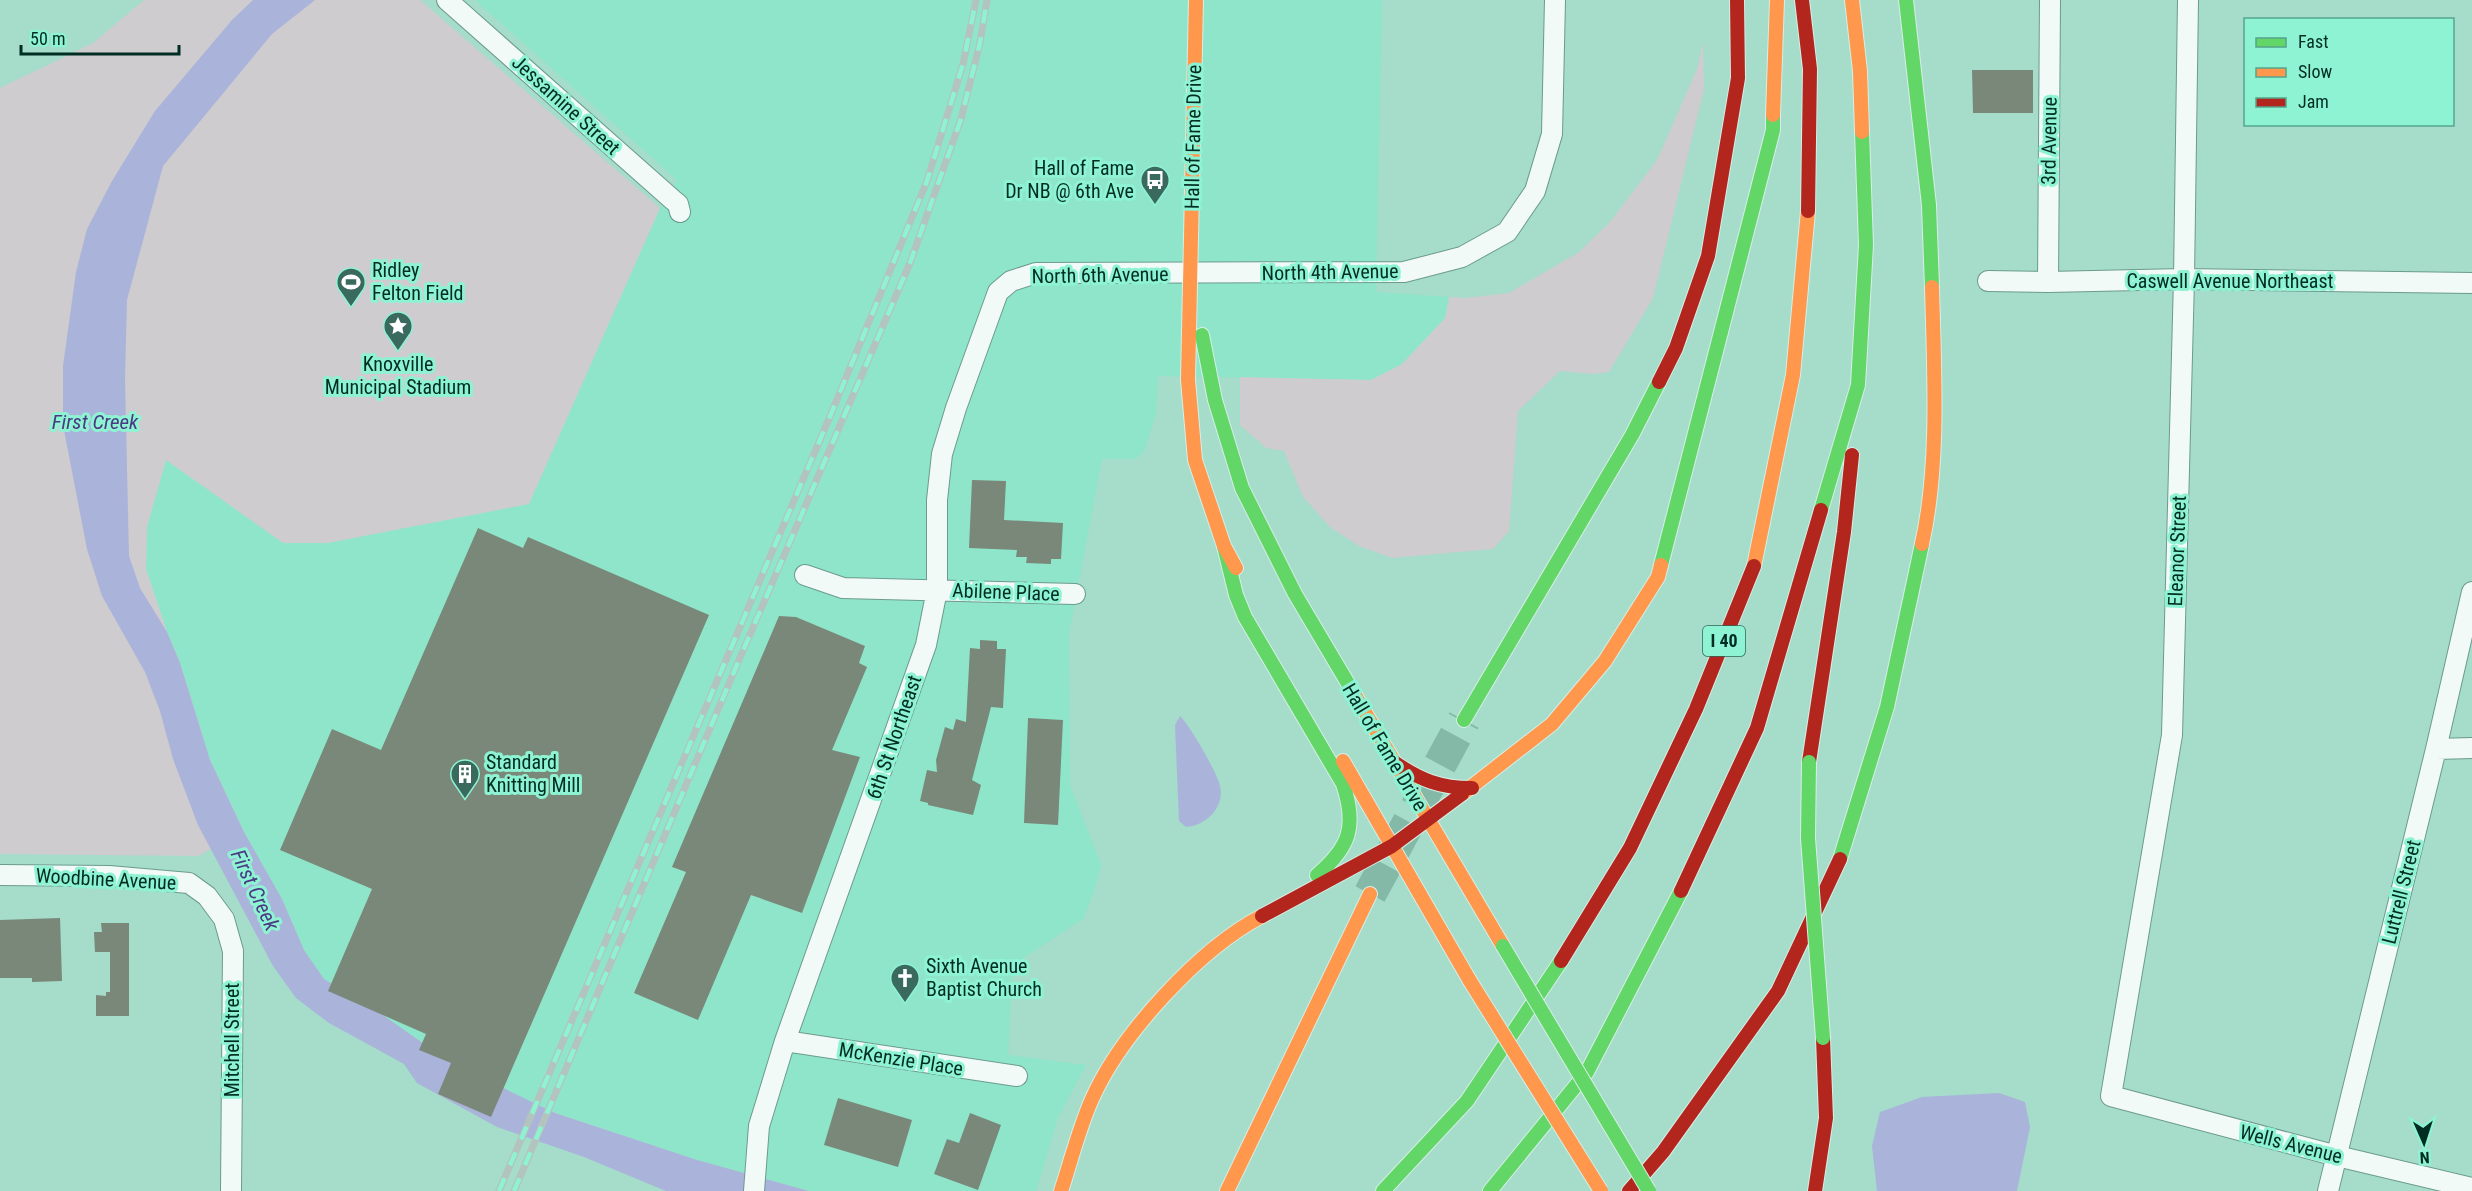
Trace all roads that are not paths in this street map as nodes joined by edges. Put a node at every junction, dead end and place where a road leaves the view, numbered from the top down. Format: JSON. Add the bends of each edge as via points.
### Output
{"nodes":[{"id":1,"x":447,"y":0,"type":"edge"},
{"id":2,"x":1196,"y":0,"type":"edge"},
{"id":3,"x":1555,"y":0,"type":"edge"},
{"id":4,"x":1737,"y":0,"type":"edge"},
{"id":5,"x":1777,"y":0,"type":"edge"},
{"id":6,"x":1802,"y":0,"type":"edge"},
{"id":7,"x":1852,"y":0,"type":"edge"},
{"id":8,"x":1906,"y":0,"type":"edge"},
{"id":9,"x":2050,"y":0,"type":"edge"},
{"id":10,"x":2188,"y":0,"type":"edge"},
{"id":11,"x":680,"y":212,"type":"dead end"},
{"id":12,"x":1190,"y":273,"type":"junction"},
{"id":13,"x":2184,"y":279,"type":"junction"},
{"id":14,"x":1011,"y":281,"type":"joint"},
{"id":15,"x":1988,"y":281,"type":"dead end"},
{"id":16,"x":2048,"y":282,"type":"junction"},
{"id":17,"x":2472,"y":283,"type":"edge"},
{"id":18,"x":1858,"y":385,"type":"junction"},
{"id":19,"x":1224,"y":546,"type":"junction"},
{"id":20,"x":805,"y":575,"type":"dead end"},
{"id":21,"x":937,"y":590,"type":"junction"},
{"id":22,"x":2472,"y":592,"type":"edge"},
{"id":23,"x":1075,"y":594,"type":"dead end"},
{"id":24,"x":1251,"y":596,"type":"dead end"},
{"id":25,"x":1278,"y":646,"type":"dead end"},
{"id":26,"x":1464,"y":720,"type":"tunnel mouth"},
{"id":27,"x":2472,"y":748,"type":"edge"},
{"id":28,"x":2436,"y":749,"type":"junction"},
{"id":29,"x":1394,"y":762,"type":"junction"},
{"id":30,"x":1472,"y":788,"type":"junction"},
{"id":31,"x":1429,"y":820,"type":"junction"},
{"id":32,"x":1392,"y":846,"type":"junction"},
{"id":33,"x":0,"y":875,"type":"edge"},
{"id":34,"x":1370,"y":894,"type":"tunnel mouth"},
{"id":35,"x":207,"y":896,"type":"joint"},
{"id":36,"x":1265,"y":913,"type":"junction"},
{"id":37,"x":785,"y":1041,"type":"junction"},
{"id":38,"x":1017,"y":1076,"type":"dead end"},
{"id":39,"x":2111,"y":1096,"type":"joint"},
{"id":40,"x":1826,"y":1118,"type":"junction"},
{"id":41,"x":2337,"y":1156,"type":"junction"},
{"id":42,"x":1830,"y":1181,"type":"dead end"},
{"id":43,"x":1062,"y":1186,"type":"edge"},
{"id":44,"x":2472,"y":1188,"type":"edge"},
{"id":45,"x":231,"y":1191,"type":"edge"},
{"id":46,"x":754,"y":1191,"type":"edge"},
{"id":47,"x":1227,"y":1191,"type":"edge"},
{"id":48,"x":1383,"y":1191,"type":"edge"},
{"id":49,"x":1490,"y":1191,"type":"edge"},
{"id":50,"x":1601,"y":1191,"type":"edge"},
{"id":51,"x":1629,"y":1191,"type":"edge"},
{"id":52,"x":1650,"y":1191,"type":"edge"},
{"id":53,"x":1815,"y":1191,"type":"edge"},
{"id":54,"x":2328,"y":1191,"type":"edge"}],
"edges":[{"from":1,"to":11,"type":"street","name":"Jessamine Street","via":[[678,204]]},
{"from":2,"to":12,"type":"main road","name":"Hall of Fame Drive"},
{"from":3,"to":12,"type":"street","name":"North 4th Avenue","via":[[1552,134],[1535,191],[1507,232],[1462,257],[1404,272]]},
{"from":4,"to":26,"type":"main road","via":[[1738,78],[1708,256],[1676,348],[1632,435]]},
{"from":5,"to":30,"type":"main road","via":[[1773,130],[1658,577],[1605,661],[1552,724]]},
{"from":6,"to":48,"type":"main road","number":"I 40","via":[[1810,69],[1808,230],[1793,375],[1753,572],[1696,709],[1630,849],[1556,969],[1467,1101]]},
{"from":7,"to":18,"type":"main road","via":[[1860,71],[1866,245]]},
{"from":8,"to":51,"type":"main road","via":[[1929,205],[1933,450],[1925,532],[1887,707],[1839,861],[1778,991],[1663,1152]]},
{"from":9,"to":16,"type":"street","name":"3rd Avenue"},
{"from":10,"to":13,"type":"street","name":"Eleanor Street"},
{"from":12,"to":14,"type":"street","name":"North 6th Avenue","via":[[1036,273]]},
{"from":12,"to":19,"type":"main road","name":"Hall of Fame Drive","via":[[1188,380],[1195,460]]},
{"from":12,"to":29,"type":"main road","name":"Hall of Fame Drive","via":[[1215,400],[1242,488],[1295,594]]},
{"from":13,"to":16,"type":"street","name":"Caswell Avenue Northeast"},
{"from":13,"to":17,"type":"street","name":"Caswell Avenue Northeast"},
{"from":13,"to":39,"type":"street","name":"Eleanor Street","via":[[2172,735]]},
{"from":14,"to":21,"type":"street","name":"6th St Northeast","via":[[998,292],[942,454],[937,500]]},
{"from":15,"to":16,"type":"street","name":"Caswell Avenue Northeast"},
{"from":18,"to":40,"type":"main road","bridge":true,"via":[[1847,515],[1817,688],[1809,762],[1808,838]]},
{"from":18,"to":49,"type":"main road","via":[[1757,728],[1668,919],[1587,1072]]},
{"from":19,"to":24,"type":"main road","name":"Hall of Fame Drive"},
{"from":19,"to":36,"type":"main road","via":[[1245,617],[1342,784],[1352,814],[1341,855]]},
{"from":20,"to":21,"type":"street","name":"Abilene Place","via":[[843,588]]},
{"from":21,"to":23,"type":"street","name":"Abilene Place"},
{"from":21,"to":37,"type":"street","name":"6th St Northeast","via":[[926,645],[903,716]]},
{"from":22,"to":28,"type":"street","name":"Luttrell Street"},
{"from":25,"to":32,"type":"main road"},
{"from":27,"to":28,"type":"street"},
{"from":28,"to":41,"type":"street","name":"Luttrell Street"},
{"from":29,"to":30,"type":"main road","via":[[1436,786]]},
{"from":29,"to":31,"type":"main road","name":"Hall of Fame Drive"},
{"from":30,"to":31,"type":"main road"},
{"from":31,"to":32,"type":"main road"},
{"from":31,"to":52,"type":"main road","name":"Hall of Fame Drive","bridge":true},
{"from":32,"to":36,"type":"main road"},
{"from":32,"to":50,"type":"main road","bridge":true,"via":[[1470,981]]},
{"from":33,"to":35,"type":"street","name":"Woodbine Avenue","via":[[109,876],[189,883]]},
{"from":34,"to":47,"type":"main road"},
{"from":35,"to":45,"type":"street","name":"Mitchell Street","via":[[224,920],[232,951]]},
{"from":36,"to":43,"type":"main road","via":[[1244,925],[1175,983],[1124,1044],[1092,1099]]},
{"from":37,"to":38,"type":"street","name":"McKenzie Place"},
{"from":37,"to":46,"type":"street","name":"6th St Northeast","via":[[759,1126]]},
{"from":39,"to":41,"type":"street","name":"Wells Avenue"},
{"from":40,"to":42,"type":"main road"},
{"from":40,"to":53,"type":"main road"},
{"from":41,"to":44,"type":"street","name":"Wells Avenue"},
{"from":41,"to":54,"type":"street","name":"Luttrell Street"}]}
